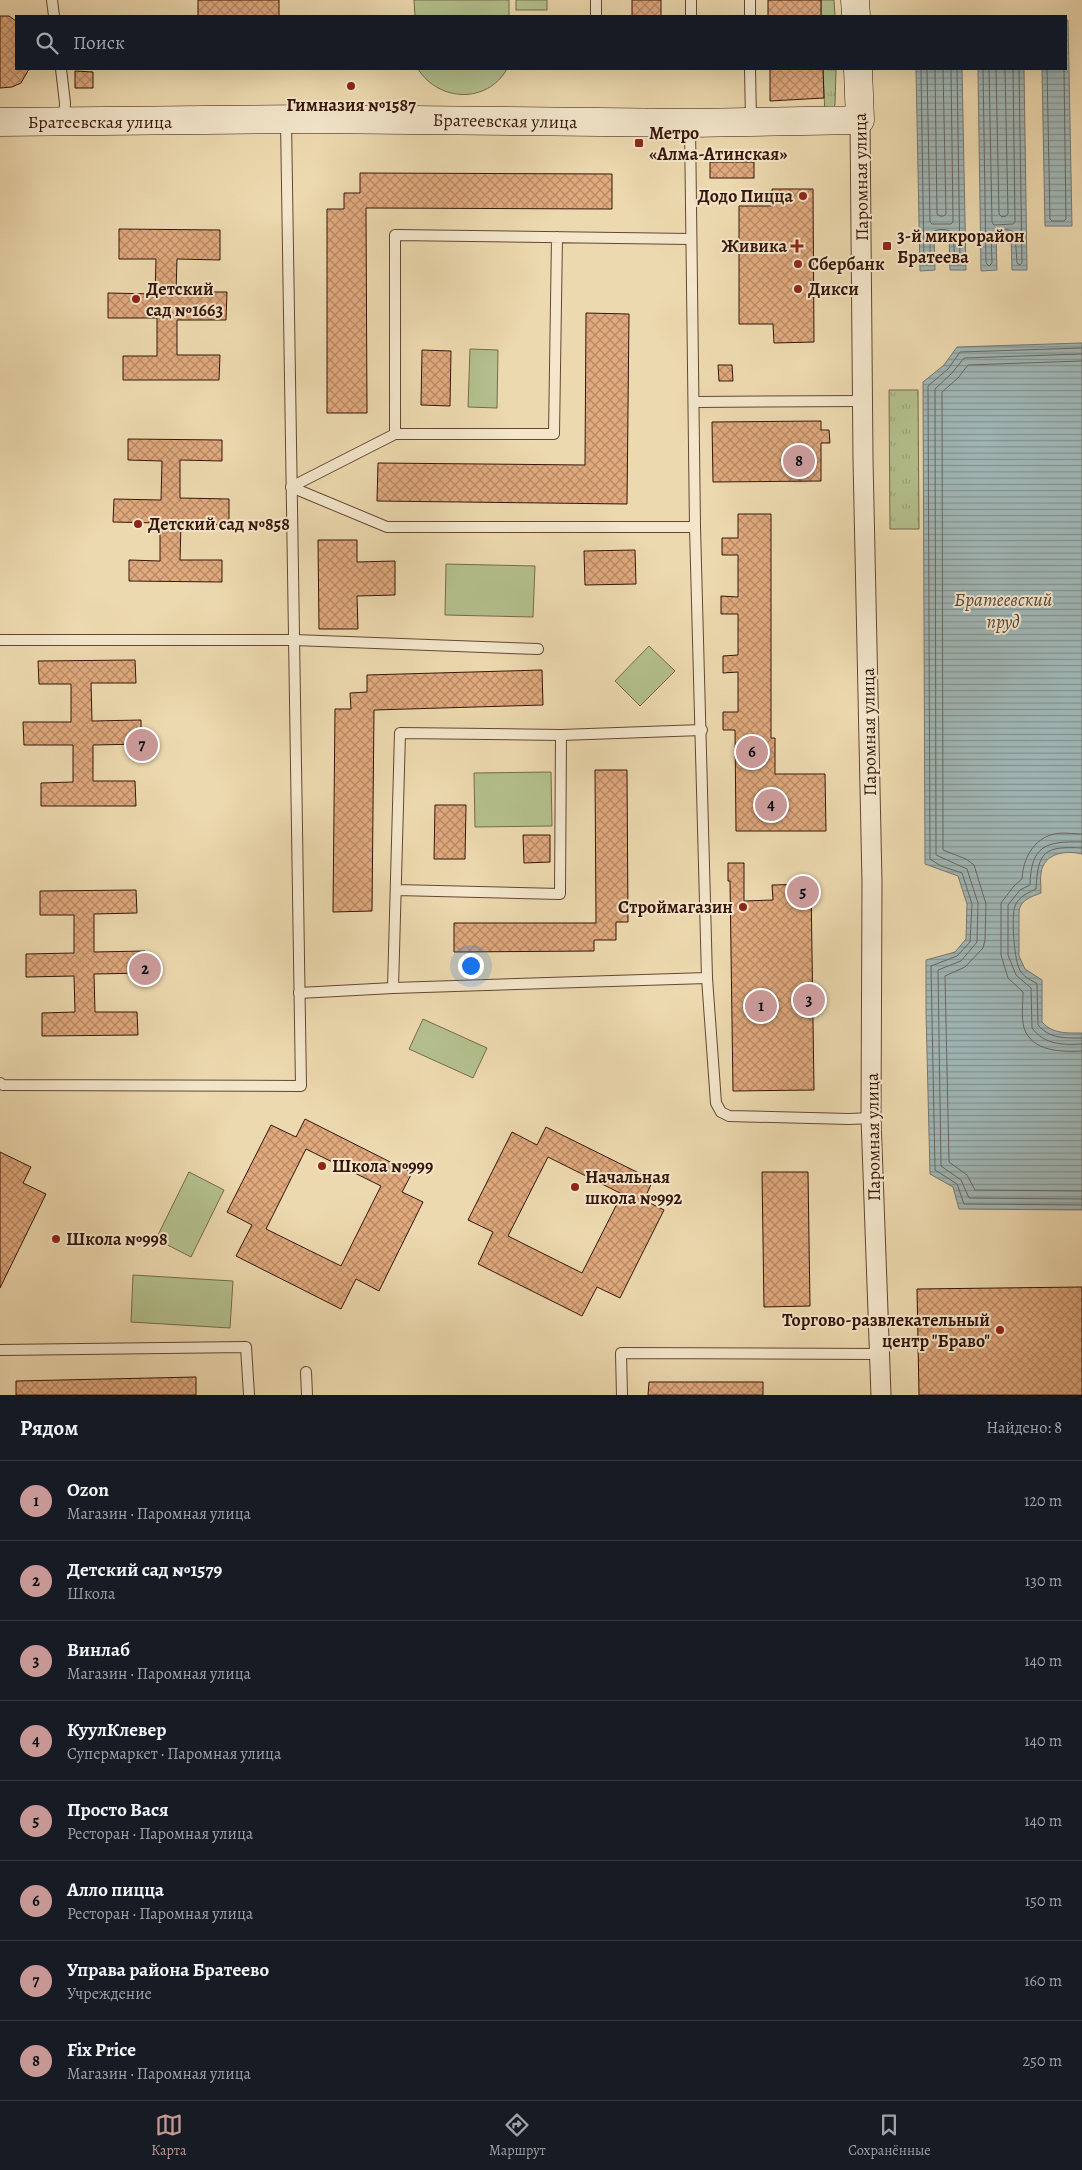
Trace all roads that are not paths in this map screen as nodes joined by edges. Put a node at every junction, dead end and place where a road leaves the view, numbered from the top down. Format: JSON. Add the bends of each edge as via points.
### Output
{"nodes":[{"id":1,"x":52,"y":0,"type":"edge"},
{"id":2,"x":596,"y":0,"type":"edge"},
{"id":3,"x":691,"y":0,"type":"edge"},
{"id":4,"x":750,"y":0,"type":"edge"},
{"id":5,"x":855,"y":0,"type":"edge"},
{"id":6,"x":54,"y":15,"type":"edge"},
{"id":7,"x":596,"y":15,"type":"edge"},
{"id":8,"x":691,"y":15,"type":"edge"},
{"id":9,"x":750,"y":15,"type":"edge"},
{"id":10,"x":856,"y":15,"type":"edge"},
{"id":11,"x":61,"y":70,"type":"edge"},
{"id":12,"x":750,"y":70,"type":"edge"},
{"id":13,"x":858,"y":70,"type":"edge"},
{"id":14,"x":286,"y":120,"type":"junction"},
{"id":15,"x":860,"y":120,"type":"junction"},
{"id":16,"x":0,"y":122,"type":"edge"},
{"id":17,"x":64,"y":122,"type":"junction"},
{"id":18,"x":751,"y":122,"type":"junction"},
{"id":19,"x":690,"y":123,"type":"junction"},
{"id":20,"x":557,"y":237,"type":"junction"},
{"id":21,"x":691,"y":239,"type":"junction"},
{"id":22,"x":863,"y":401,"type":"junction"},
{"id":23,"x":694,"y":402,"type":"junction"},
{"id":24,"x":395,"y":434,"type":"junction"},
{"id":25,"x":291,"y":487,"type":"junction"},
{"id":26,"x":695,"y":527,"type":"junction"},
{"id":27,"x":0,"y":640,"type":"edge"},
{"id":28,"x":294,"y":640,"type":"junction"},
{"id":29,"x":538,"y":650,"type":"dead end"},
{"id":30,"x":702,"y":730,"type":"junction"},
{"id":31,"x":561,"y":735,"type":"junction"},
{"id":32,"x":396,"y":890,"type":"junction"},
{"id":33,"x":707,"y":978,"type":"junction"},
{"id":34,"x":393,"y":988,"type":"junction"},
{"id":35,"x":299,"y":993,"type":"junction"},
{"id":36,"x":0,"y":1083,"type":"edge"},
{"id":37,"x":871,"y":1118,"type":"junction"},
{"id":38,"x":0,"y":1350,"type":"edge"},
{"id":39,"x":881,"y":1354,"type":"junction"},
{"id":40,"x":306,"y":1372,"type":"dead end"},
{"id":41,"x":248,"y":1395,"type":"edge"},
{"id":42,"x":306,"y":1395,"type":"edge"},
{"id":43,"x":622,"y":1395,"type":"edge"},
{"id":44,"x":882,"y":1395,"type":"edge"}],
"edges":[{"from":1,"to":6,"type":"lane"},
{"from":2,"to":7,"type":"lane"},
{"from":3,"to":8,"type":"lane"},
{"from":4,"to":9,"type":"lane"},
{"from":5,"to":10,"type":"street"},
{"from":11,"to":17,"type":"lane"},
{"from":12,"to":18,"type":"lane"},
{"from":13,"to":15,"type":"street","name":"Паромная улица"},
{"from":14,"to":17,"type":"street","name":"Братеевская улица"},
{"from":14,"to":19,"type":"street","name":"Братеевская улица"},
{"from":14,"to":25,"type":"lane"},
{"from":15,"to":18,"type":"street","name":"Братеевская улица"},
{"from":15,"to":22,"type":"street","name":"Паромная улица"},
{"from":16,"to":17,"type":"street","name":"Братеевская улица"},
{"from":18,"to":19,"type":"street","name":"Братеевская улица"},
{"from":19,"to":21,"type":"lane"},
{"from":20,"to":21,"type":"lane"},
{"from":20,"to":24,"type":"lane","via":[[554,434]]},
{"from":20,"to":24,"type":"lane","via":[[395,235]]},
{"from":21,"to":23,"type":"lane"},
{"from":22,"to":23,"type":"lane"},
{"from":22,"to":37,"type":"street","name":"Паромная улица","via":[[872,882]]},
{"from":23,"to":26,"type":"lane"},
{"from":24,"to":25,"type":"lane"},
{"from":25,"to":26,"type":"lane","via":[[387,527]]},
{"from":25,"to":28,"type":"lane"},
{"from":26,"to":30,"type":"lane"},
{"from":27,"to":28,"type":"lane"},
{"from":28,"to":29,"type":"lane"},
{"from":28,"to":35,"type":"lane"},
{"from":30,"to":31,"type":"lane"},
{"from":30,"to":33,"type":"lane"},
{"from":31,"to":32,"type":"lane","via":[[400,733]]},
{"from":31,"to":32,"type":"lane","via":[[560,894]]},
{"from":32,"to":34,"type":"lane"},
{"from":33,"to":34,"type":"lane"},
{"from":33,"to":37,"type":"lane","via":[[716,1103],[721,1112],[729,1116]]},
{"from":34,"to":35,"type":"lane"},
{"from":35,"to":36,"type":"lane","via":[[301,1086]]},
{"from":37,"to":39,"type":"street","name":"Паромная улица"},
{"from":38,"to":41,"type":"lane","via":[[246,1346]]},
{"from":39,"to":43,"type":"lane","via":[[622,1353]]},
{"from":39,"to":44,"type":"street","name":"Паромная улица"},
{"from":40,"to":42,"type":"lane"}]}
